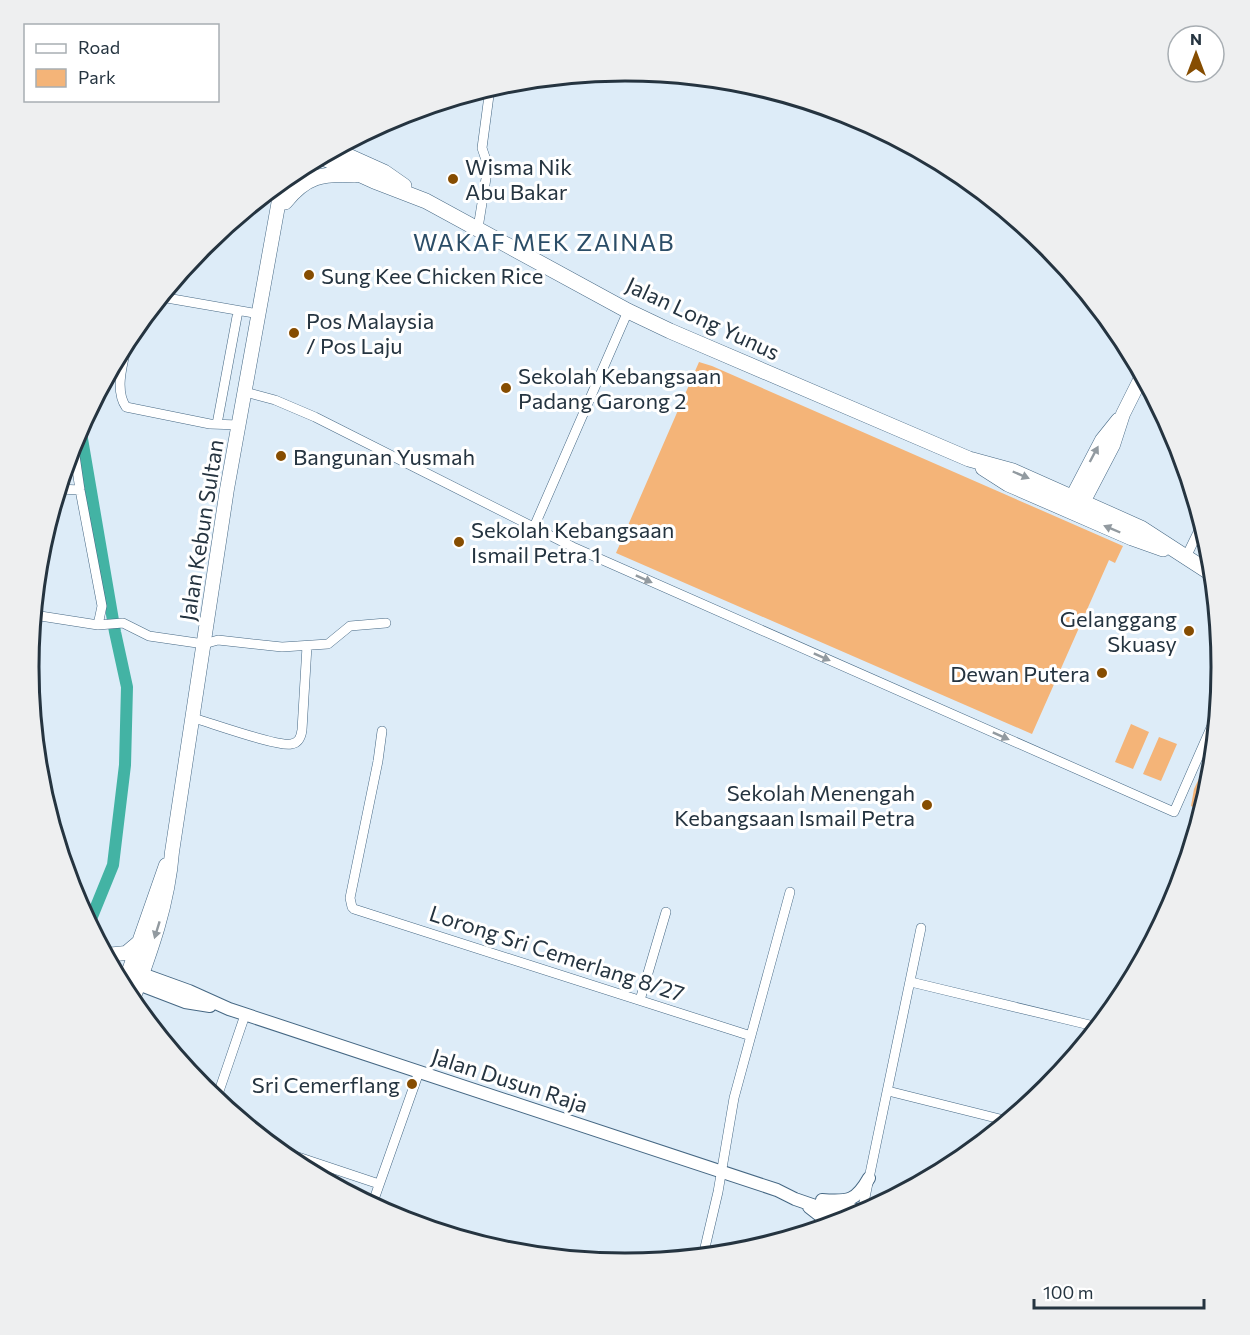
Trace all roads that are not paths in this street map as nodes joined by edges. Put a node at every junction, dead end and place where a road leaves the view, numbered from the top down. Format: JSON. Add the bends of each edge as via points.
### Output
{"nodes":[{"id":1,"x":489,"y":98,"type":"edge"},
{"id":2,"x":344,"y":153,"type":"edge"},
{"id":3,"x":330,"y":161,"type":"edge"},
{"id":4,"x":361,"y":175,"type":"junction"},
{"id":5,"x":281,"y":195,"type":"edge"},
{"id":6,"x":426,"y":201,"type":"junction"},
{"id":7,"x":478,"y":228,"type":"junction"},
{"id":8,"x":170,"y":299,"type":"edge"},
{"id":9,"x":238,"y":311,"type":"junction"},
{"id":10,"x":628,"y":311,"type":"junction"},
{"id":11,"x":259,"y":314,"type":"junction"},
{"id":12,"x":124,"y":364,"type":"edge"},
{"id":13,"x":1138,"y":384,"type":"edge"},
{"id":14,"x":245,"y":392,"type":"junction"},
{"id":15,"x":216,"y":424,"type":"junction"},
{"id":16,"x":239,"y":425,"type":"junction"},
{"id":17,"x":76,"y":463,"type":"edge"},
{"id":18,"x":67,"y":489,"type":"edge"},
{"id":19,"x":80,"y":490,"type":"junction"},
{"id":20,"x":1075,"y":505,"type":"junction"},
{"id":21,"x":534,"y":527,"type":"junction"},
{"id":22,"x":1196,"y":536,"type":"edge"},
{"id":23,"x":1186,"y":557,"type":"junction"},
{"id":24,"x":1202,"y":568,"type":"edge"},
{"id":25,"x":41,"y":616,"type":"edge"},
{"id":26,"x":387,"y":623,"type":"dead end"},
{"id":27,"x":102,"y":625,"type":"junction"},
{"id":28,"x":204,"y":644,"type":"junction"},
{"id":29,"x":307,"y":646,"type":"junction"},
{"id":30,"x":193,"y":718,"type":"junction"},
{"id":31,"x":382,"y":731,"type":"dead end"},
{"id":32,"x":1207,"y":738,"type":"edge"},
{"id":33,"x":172,"y":852,"type":"junction"},
{"id":34,"x":790,"y":892,"type":"dead end"},
{"id":35,"x":666,"y":912,"type":"dead end"},
{"id":36,"x":921,"y":928,"type":"dead end"},
{"id":37,"x":141,"y":940,"type":"junction"},
{"id":38,"x":115,"y":954,"type":"edge"},
{"id":39,"x":129,"y":978,"type":"edge"},
{"id":40,"x":911,"y":982,"type":"junction"},
{"id":41,"x":640,"y":1000,"type":"junction"},
{"id":42,"x":245,"y":1015,"type":"junction"},
{"id":43,"x":1089,"y":1025,"type":"edge"},
{"id":44,"x":751,"y":1036,"type":"junction"},
{"id":45,"x":419,"y":1072,"type":"junction"},
{"id":46,"x":219,"y":1090,"type":"edge"},
{"id":47,"x":888,"y":1092,"type":"junction"},
{"id":48,"x":998,"y":1119,"type":"edge"},
{"id":49,"x":308,"y":1160,"type":"edge"},
{"id":50,"x":722,"y":1172,"type":"junction"},
{"id":51,"x":869,"y":1178,"type":"junction"},
{"id":52,"x":379,"y":1184,"type":"junction"},
{"id":53,"x":777,"y":1190,"type":"junction"},
{"id":54,"x":375,"y":1197,"type":"edge"},
{"id":55,"x":822,"y":1200,"type":"junction"},
{"id":56,"x":802,"y":1202,"type":"junction"},
{"id":57,"x":862,"y":1203,"type":"edge"},
{"id":58,"x":846,"y":1210,"type":"edge"},
{"id":59,"x":843,"y":1211,"type":"edge"},
{"id":60,"x":823,"y":1218,"type":"edge"},
{"id":61,"x":705,"y":1247,"type":"edge"}],
"edges":[{"from":1,"to":7,"type":"street","via":[[482,148],[488,166]]},
{"from":2,"to":6,"type":"main road","name":"Jalan Long Yunus","via":[[384,172]]},
{"from":3,"to":4,"type":"main road","name":"Jalan Long Yunus"},
{"from":4,"to":5,"type":"main road","via":[[323,175]]},
{"from":4,"to":6,"type":"main road","name":"Jalan Long Yunus"},
{"from":5,"to":11,"type":"main road","name":"Jalan Kebun Sultan"},
{"from":6,"to":7,"type":"main road","name":"Jalan Long Yunus"},
{"from":7,"to":10,"type":"main road","name":"Jalan Long Yunus"},
{"from":8,"to":9,"type":"street"},
{"from":9,"to":11,"type":"street"},
{"from":9,"to":15,"type":"street"},
{"from":10,"to":20,"type":"main road","name":"Jalan Long Yunus","via":[[969,459],[1012,471]]},
{"from":10,"to":21,"type":"street"},
{"from":11,"to":14,"type":"main road","name":"Jalan Kebun Sultan"},
{"from":12,"to":15,"type":"street","via":[[121,382],[126,407]]},
{"from":13,"to":20,"type":"main road","via":[[1123,414],[1102,440]]},
{"from":14,"to":16,"type":"main road","name":"Jalan Kebun Sultan"},
{"from":14,"to":21,"type":"street","via":[[315,417]]},
{"from":15,"to":16,"type":"street"},
{"from":16,"to":28,"type":"main road","name":"Jalan Kebun Sultan"},
{"from":17,"to":19,"type":"street"},
{"from":18,"to":19,"type":"street"},
{"from":19,"to":27,"type":"street","via":[[102,606]]},
{"from":20,"to":23,"type":"main road","name":"Jalan Long Yunus","via":[[1132,538]]},
{"from":21,"to":32,"type":"street","one_way":true,"via":[[1174,812]]},
{"from":22,"to":23,"type":"street"},
{"from":23,"to":24,"type":"main road","name":"Jalan Long Yunus"},
{"from":25,"to":27,"type":"street"},
{"from":26,"to":29,"type":"street","via":[[350,626],[332,642]]},
{"from":27,"to":28,"type":"street","via":[[123,623],[149,636]]},
{"from":28,"to":29,"type":"street","via":[[218,640],[276,647]]},
{"from":28,"to":30,"type":"main road","name":"Jalan Kebun Sultan"},
{"from":29,"to":30,"type":"street","via":[[302,730],[297,742],[277,743]]},
{"from":30,"to":33,"type":"main road","name":"Jalan Kebun Sultan"},
{"from":31,"to":41,"type":"street","name":"Lorong Sri Cemerlang 8/27","via":[[350,898],[352,907]]},
{"from":33,"to":37,"type":"main road","name":"Jalan Kebun Sultan"},
{"from":33,"to":39,"type":"main road","name":"Jalan Kebun Sultan","one_way":true,"via":[[164,908]]},
{"from":34,"to":44,"type":"street"},
{"from":35,"to":41,"type":"street"},
{"from":36,"to":40,"type":"street"},
{"from":37,"to":38,"type":"main road","via":[[126,953]]},
{"from":37,"to":39,"type":"main road","name":"Jalan Kebun Sultan"},
{"from":39,"to":42,"type":"street","name":"Jalan Dusun Raja","via":[[189,991]]},
{"from":40,"to":43,"type":"street"},
{"from":40,"to":47,"type":"street"},
{"from":41,"to":44,"type":"street","name":"Lorong Sri Cemerlang 8/27"},
{"from":42,"to":45,"type":"street","name":"Jalan Dusun Raja"},
{"from":42,"to":46,"type":"street"},
{"from":44,"to":50,"type":"street","via":[[734,1098]]},
{"from":45,"to":50,"type":"street","name":"Jalan Dusun Raja"},
{"from":45,"to":52,"type":"street"},
{"from":47,"to":48,"type":"street"},
{"from":47,"to":51,"type":"street"},
{"from":49,"to":52,"type":"street"},
{"from":50,"to":53,"type":"street","name":"Jalan Dusun Raja"},
{"from":50,"to":61,"type":"street"},
{"from":51,"to":55,"type":"street","via":[[856,1197]]},
{"from":51,"to":57,"type":"street"},
{"from":52,"to":54,"type":"street"},
{"from":53,"to":55,"type":"street","name":"Jalan Dusun Raja"},
{"from":53,"to":56,"type":"street","name":"Jalan Dusun Raja"},
{"from":55,"to":58,"type":"street","name":"Jalan Dusun Raja"},
{"from":56,"to":59,"type":"street","name":"Jalan Dusun Raja"},
{"from":56,"to":60,"type":"street"}]}
